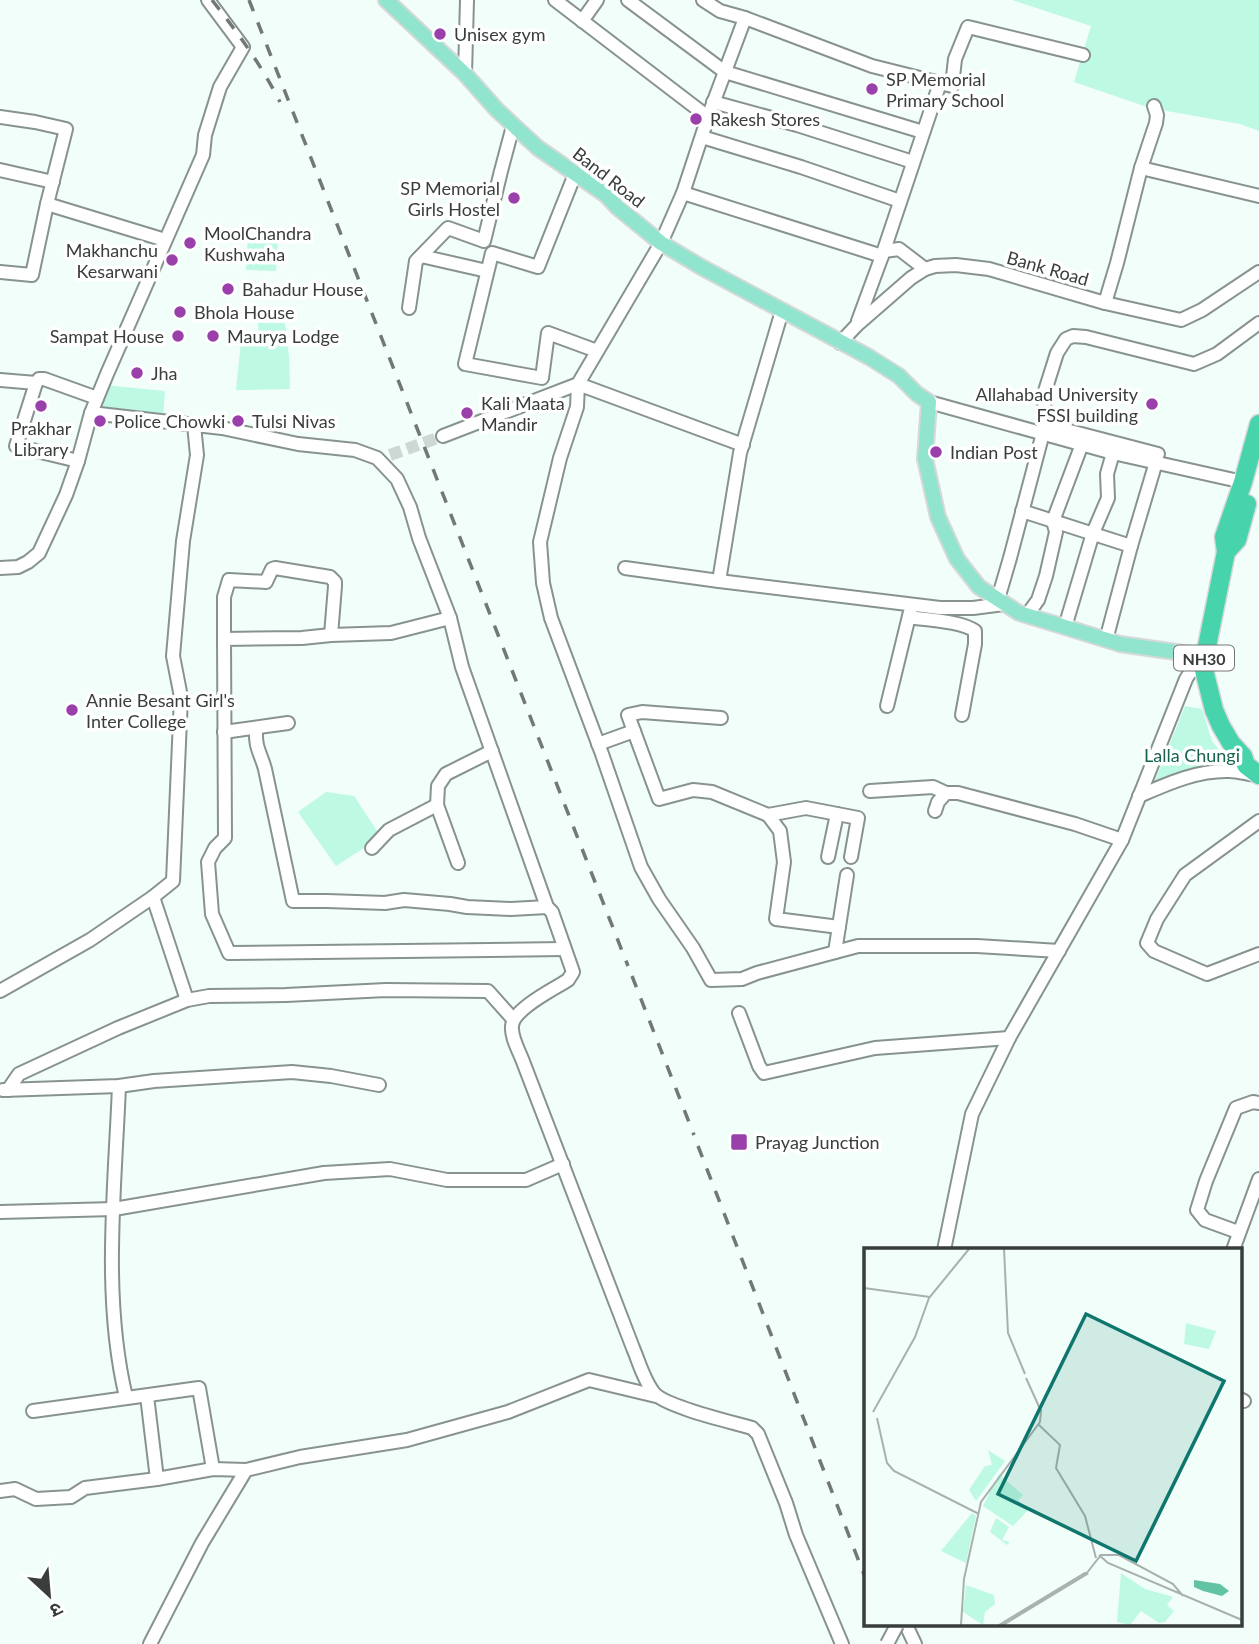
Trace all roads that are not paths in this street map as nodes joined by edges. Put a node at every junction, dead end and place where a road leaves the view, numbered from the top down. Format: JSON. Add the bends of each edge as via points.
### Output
{"nodes":[{"id":1,"x":208,"y":0,"type":"edge"},
{"id":2,"x":386,"y":0,"type":"edge"},
{"id":3,"x":467,"y":0,"type":"edge"},
{"id":4,"x":555,"y":0,"type":"edge"},
{"id":5,"x":597,"y":0,"type":"edge"},
{"id":6,"x":628,"y":0,"type":"edge"},
{"id":7,"x":703,"y":0,"type":"edge"},
{"id":8,"x":722,"y":6,"type":"edge"},
{"id":9,"x":745,"y":18,"type":"junction"},
{"id":10,"x":582,"y":21,"type":"junction"},
{"id":11,"x":1083,"y":55,"type":"dead end"},
{"id":12,"x":725,"y":72,"type":"junction"},
{"id":13,"x":465,"y":74,"type":"junction"},
{"id":14,"x":940,"y":83,"type":"junction"},
{"id":15,"x":713,"y":102,"type":"junction"},
{"id":16,"x":1154,"y":106,"type":"dead end"},
{"id":17,"x":0,"y":117,"type":"edge"},
{"id":18,"x":708,"y":117,"type":"junction"},
{"id":19,"x":513,"y":125,"type":"junction"},
{"id":20,"x":923,"y":132,"type":"junction"},
{"id":21,"x":702,"y":137,"type":"junction"},
{"id":22,"x":913,"y":162,"type":"junction"},
{"id":23,"x":1141,"y":168,"type":"junction"},
{"id":24,"x":0,"y":170,"type":"edge"},
{"id":25,"x":575,"y":174,"type":"junction"},
{"id":26,"x":52,"y":182,"type":"junction"},
{"id":27,"x":683,"y":193,"type":"junction"},
{"id":28,"x":1259,"y":196,"type":"edge"},
{"id":29,"x":900,"y":201,"type":"junction"},
{"id":30,"x":47,"y":204,"type":"junction"},
{"id":31,"x":165,"y":240,"type":"junction"},
{"id":32,"x":661,"y":243,"type":"junction"},
{"id":33,"x":883,"y":253,"type":"junction"},
{"id":34,"x":421,"y":256,"type":"junction"},
{"id":35,"x":925,"y":269,"type":"junction"},
{"id":36,"x":487,"y":271,"type":"junction"},
{"id":37,"x":0,"y":272,"type":"edge"},
{"id":38,"x":1259,"y":272,"type":"edge"},
{"id":39,"x":1105,"y":303,"type":"junction"},
{"id":40,"x":409,"y":309,"type":"dead end"},
{"id":41,"x":782,"y":311,"type":"junction"},
{"id":42,"x":1259,"y":323,"type":"edge"},
{"id":43,"x":857,"y":325,"type":"junction"},
{"id":44,"x":839,"y":343,"type":"junction"},
{"id":45,"x":597,"y":351,"type":"junction"},
{"id":46,"x":0,"y":380,"type":"edge"},
{"id":47,"x":36,"y":383,"type":"junction"},
{"id":48,"x":578,"y":384,"type":"junction"},
{"id":49,"x":97,"y":398,"type":"junction"},
{"id":50,"x":929,"y":402,"type":"junction"},
{"id":51,"x":91,"y":413,"type":"junction"},
{"id":52,"x":1259,"y":424,"type":"edge"},
{"id":53,"x":194,"y":425,"type":"junction"},
{"id":54,"x":1043,"y":428,"type":"junction"},
{"id":55,"x":443,"y":436,"type":"tunnel mouth"},
{"id":56,"x":1082,"y":444,"type":"junction"},
{"id":57,"x":743,"y":445,"type":"junction"},
{"id":58,"x":355,"y":450,"type":"junction"},
{"id":59,"x":1113,"y":453,"type":"junction"},
{"id":60,"x":390,"y":455,"type":"tunnel mouth"},
{"id":61,"x":78,"y":461,"type":"junction"},
{"id":62,"x":1156,"y":462,"type":"junction"},
{"id":63,"x":1259,"y":464,"type":"edge"},
{"id":64,"x":1213,"y":469,"type":"dead end"},
{"id":65,"x":1243,"y":481,"type":"junction"},
{"id":66,"x":1022,"y":511,"type":"junction"},
{"id":67,"x":1053,"y":521,"type":"junction"},
{"id":68,"x":1093,"y":533,"type":"junction"},
{"id":69,"x":1131,"y":546,"type":"junction"},
{"id":70,"x":1226,"y":552,"type":"junction"},
{"id":71,"x":625,"y":568,"type":"dead end"},
{"id":72,"x":0,"y":569,"type":"edge"},
{"id":73,"x":719,"y":581,"type":"junction"},
{"id":74,"x":1001,"y":601,"type":"junction"},
{"id":75,"x":911,"y":611,"type":"junction"},
{"id":76,"x":1027,"y":615,"type":"junction"},
{"id":77,"x":450,"y":618,"type":"junction"},
{"id":78,"x":1065,"y":628,"type":"junction"},
{"id":79,"x":331,"y":635,"type":"junction"},
{"id":80,"x":224,"y":639,"type":"junction"},
{"id":81,"x":1105,"y":640,"type":"junction"},
{"id":82,"x":1204,"y":661,"type":"junction"},
{"id":83,"x":887,"y":706,"type":"dead end"},
{"id":84,"x":962,"y":715,"type":"dead end"},
{"id":85,"x":721,"y":718,"type":"dead end"},
{"id":86,"x":288,"y":723,"type":"dead end"},
{"id":87,"x":256,"y":728,"type":"junction"},
{"id":88,"x":634,"y":732,"type":"junction"},
{"id":89,"x":225,"y":733,"type":"junction"},
{"id":90,"x":598,"y":744,"type":"junction"},
{"id":91,"x":492,"y":751,"type":"junction"},
{"id":92,"x":1251,"y":758,"type":"edge"},
{"id":93,"x":1259,"y":775,"type":"edge"},
{"id":94,"x":870,"y":791,"type":"dead end"},
{"id":95,"x":946,"y":793,"type":"junction"},
{"id":96,"x":1139,"y":796,"type":"junction"},
{"id":97,"x":437,"y":805,"type":"junction"},
{"id":98,"x":935,"y":811,"type":"dead end"},
{"id":99,"x":837,"y":814,"type":"junction"},
{"id":100,"x":768,"y":815,"type":"junction"},
{"id":101,"x":1259,"y":821,"type":"edge"},
{"id":102,"x":1122,"y":840,"type":"junction"},
{"id":103,"x":372,"y":848,"type":"dead end"},
{"id":104,"x":828,"y":857,"type":"dead end"},
{"id":105,"x":851,"y":857,"type":"dead end"},
{"id":106,"x":458,"y":863,"type":"dead end"},
{"id":107,"x":847,"y":875,"type":"dead end"},
{"id":108,"x":153,"y":897,"type":"junction"},
{"id":109,"x":547,"y":907,"type":"junction"},
{"id":110,"x":839,"y":927,"type":"junction"},
{"id":111,"x":564,"y":948,"type":"junction"},
{"id":112,"x":1059,"y":951,"type":"junction"},
{"id":113,"x":835,"y":952,"type":"junction"},
{"id":114,"x":1259,"y":954,"type":"edge"},
{"id":115,"x":0,"y":990,"type":"edge"},
{"id":116,"x":187,"y":1000,"type":"junction"},
{"id":117,"x":739,"y":1013,"type":"dead end"},
{"id":118,"x":513,"y":1019,"type":"junction"},
{"id":119,"x":1009,"y":1038,"type":"junction"},
{"id":120,"x":379,"y":1085,"type":"dead end"},
{"id":121,"x":119,"y":1086,"type":"junction"},
{"id":122,"x":4,"y":1090,"type":"edge"},
{"id":123,"x":1259,"y":1103,"type":"edge"},
{"id":124,"x":563,"y":1164,"type":"junction"},
{"id":125,"x":1259,"y":1179,"type":"edge"},
{"id":126,"x":114,"y":1209,"type":"junction"},
{"id":127,"x":0,"y":1212,"type":"edge"},
{"id":128,"x":1238,"y":1232,"type":"junction"},
{"id":129,"x":944,"y":1248,"type":"edge"},
{"id":130,"x":1234,"y":1248,"type":"edge"},
{"id":131,"x":147,"y":1396,"type":"junction"},
{"id":132,"x":656,"y":1396,"type":"junction"},
{"id":133,"x":126,"y":1397,"type":"junction"},
{"id":134,"x":33,"y":1411,"type":"dead end"},
{"id":135,"x":213,"y":1469,"type":"junction"},
{"id":136,"x":246,"y":1470,"type":"junction"},
{"id":137,"x":157,"y":1479,"type":"junction"},
{"id":138,"x":0,"y":1491,"type":"edge"},
{"id":139,"x":896,"y":1626,"type":"edge"},
{"id":140,"x":906,"y":1626,"type":"edge"},
{"id":141,"x":150,"y":1644,"type":"edge"},
{"id":142,"x":842,"y":1644,"type":"edge"},
{"id":143,"x":887,"y":1644,"type":"edge"},
{"id":144,"x":915,"y":1644,"type":"edge"}],
"edges":[{"from":1,"to":31,"type":"street","via":[[243,47],[220,87],[203,155]]},
{"from":2,"to":13,"type":"main road","name":"Band Road"},
{"from":3,"to":13,"type":"street"},
{"from":4,"to":10,"type":"street"},
{"from":5,"to":10,"type":"street"},
{"from":6,"to":12,"type":"street"},
{"from":7,"to":8,"type":"street"},
{"from":8,"to":9,"type":"street"},
{"from":9,"to":12,"type":"street"},
{"from":9,"to":14,"type":"street","via":[[809,37],[872,66]]},
{"from":10,"to":18,"type":"street"},
{"from":11,"to":14,"type":"street","via":[[968,27],[955,59],[953,86]]},
{"from":12,"to":15,"type":"street"},
{"from":12,"to":20,"type":"street"},
{"from":13,"to":19,"type":"main road","name":"Band Road"},
{"from":14,"to":20,"type":"street"},
{"from":15,"to":18,"type":"street"},
{"from":15,"to":22,"type":"street"},
{"from":16,"to":23,"type":"street","via":[[1156,123]]},
{"from":17,"to":26,"type":"street","via":[[66,130]]},
{"from":18,"to":21,"type":"street"},
{"from":19,"to":25,"type":"main road","name":"Band Road"},
{"from":19,"to":34,"type":"street","via":[[484,242],[448,228]]},
{"from":20,"to":22,"type":"street"},
{"from":21,"to":27,"type":"street"},
{"from":21,"to":29,"type":"street"},
{"from":22,"to":29,"type":"street"},
{"from":23,"to":28,"type":"street"},
{"from":23,"to":39,"type":"street"},
{"from":24,"to":26,"type":"street"},
{"from":25,"to":32,"type":"main road","name":"Band Road"},
{"from":25,"to":36,"type":"street","via":[[538,267],[492,253]]},
{"from":26,"to":30,"type":"street"},
{"from":27,"to":32,"type":"street"},
{"from":27,"to":33,"type":"street"},
{"from":29,"to":33,"type":"street"},
{"from":30,"to":31,"type":"street"},
{"from":30,"to":37,"type":"street","via":[[32,275]]},
{"from":31,"to":49,"type":"street"},
{"from":32,"to":41,"type":"main road","name":"Band Road"},
{"from":32,"to":45,"type":"street"},
{"from":33,"to":35,"type":"street","via":[[899,249]]},
{"from":33,"to":43,"type":"street"},
{"from":34,"to":36,"type":"street"},
{"from":34,"to":40,"type":"street","via":[[416,261]]},
{"from":35,"to":39,"type":"street","name":"Bank Road","via":[[956,265],[989,269]]},
{"from":35,"to":43,"type":"street"},
{"from":36,"to":45,"type":"street","via":[[465,364],[542,378],[548,333]]},
{"from":38,"to":39,"type":"street","name":"Bank Road","via":[[1181,320]]},
{"from":41,"to":44,"type":"main road","name":"Band Road"},
{"from":41,"to":57,"type":"street"},
{"from":42,"to":54,"type":"street","via":[[1195,364],[1086,337],[1066,339],[1045,391]]},
{"from":43,"to":44,"type":"street"},
{"from":44,"to":50,"type":"main road","name":"Band Road","via":[[899,376]]},
{"from":45,"to":48,"type":"street"},
{"from":46,"to":47,"type":"street"},
{"from":47,"to":49,"type":"street","via":[[44,379]]},
{"from":47,"to":61,"type":"street","via":[[16,446]]},
{"from":48,"to":55,"type":"street"},
{"from":48,"to":57,"type":"street"},
{"from":48,"to":90,"type":"street","via":[[577,407],[540,542],[551,618]]},
{"from":49,"to":51,"type":"street"},
{"from":50,"to":54,"type":"street"},
{"from":50,"to":74,"type":"main road","via":[[925,459],[938,517],[957,559],[979,587]]},
{"from":51,"to":53,"type":"street"},
{"from":51,"to":61,"type":"street"},
{"from":52,"to":65,"type":"highway","number":"NH30"},
{"from":53,"to":58,"type":"street"},
{"from":53,"to":108,"type":"street","via":[[197,456],[183,541],[173,656],[181,697],[173,881]]},
{"from":54,"to":56,"type":"street"},
{"from":54,"to":64,"type":"street"},
{"from":54,"to":66,"type":"street"},
{"from":56,"to":59,"type":"street"},
{"from":56,"to":67,"type":"street"},
{"from":57,"to":73,"type":"street"},
{"from":58,"to":60,"type":"street"},
{"from":58,"to":77,"type":"street","via":[[377,458],[397,479]]},
{"from":59,"to":62,"type":"street"},
{"from":59,"to":68,"type":"street","via":[[1107,474],[1108,498]]},
{"from":61,"to":72,"type":"street","via":[[39,553],[18,567]]},
{"from":62,"to":65,"type":"street"},
{"from":62,"to":69,"type":"street"},
{"from":63,"to":70,"type":"highway","via":[[1237,540]]},
{"from":65,"to":70,"type":"highway","number":"NH30","via":[[1224,537]]},
{"from":66,"to":67,"type":"street"},
{"from":66,"to":74,"type":"street"},
{"from":67,"to":68,"type":"street"},
{"from":67,"to":76,"type":"street","via":[[1056,532],[1046,576]]},
{"from":68,"to":69,"type":"street"},
{"from":68,"to":78,"type":"street"},
{"from":69,"to":81,"type":"street"},
{"from":70,"to":82,"type":"highway","number":"NH30"},
{"from":71,"to":73,"type":"street"},
{"from":73,"to":75,"type":"street"},
{"from":74,"to":75,"type":"street","via":[[973,608]]},
{"from":74,"to":76,"type":"main road"},
{"from":75,"to":83,"type":"street"},
{"from":75,"to":84,"type":"street","via":[[975,631]]},
{"from":76,"to":78,"type":"main road"},
{"from":77,"to":79,"type":"street","via":[[391,633]]},
{"from":77,"to":91,"type":"street"},
{"from":78,"to":81,"type":"main road"},
{"from":79,"to":80,"type":"street"},
{"from":79,"to":80,"type":"street","via":[[333,579],[275,568],[266,582],[229,580],[224,597]]},
{"from":80,"to":89,"type":"street"},
{"from":81,"to":82,"type":"main road"},
{"from":82,"to":92,"type":"highway","number":"NH30","via":[[1221,726],[1231,743]]},
{"from":82,"to":96,"type":"street","via":[[1186,679]]},
{"from":85,"to":88,"type":"street","via":[[642,712],[628,715]]},
{"from":86,"to":87,"type":"street"},
{"from":87,"to":89,"type":"street"},
{"from":87,"to":109,"type":"street","via":[[255,742],[293,901],[404,900],[467,907]]},
{"from":88,"to":90,"type":"street"},
{"from":88,"to":100,"type":"street","via":[[659,799],[693,790],[712,792]]},
{"from":89,"to":111,"type":"street","via":[[225,838],[208,862],[212,914],[229,953]]},
{"from":90,"to":113,"type":"street","via":[[641,867],[711,980],[742,979]]},
{"from":91,"to":97,"type":"street","via":[[446,774],[438,786]]},
{"from":91,"to":109,"type":"street"},
{"from":92,"to":93,"type":"highway","number":"NH30","via":[[1246,765]]},
{"from":93,"to":96,"type":"street","via":[[1212,772]]},
{"from":94,"to":95,"type":"street","via":[[933,787]]},
{"from":95,"to":98,"type":"street"},
{"from":95,"to":102,"type":"street","via":[[989,800]]},
{"from":96,"to":102,"type":"street"},
{"from":97,"to":103,"type":"street","via":[[389,830]]},
{"from":97,"to":106,"type":"street"},
{"from":99,"to":100,"type":"street","via":[[807,808]]},
{"from":99,"to":104,"type":"street"},
{"from":99,"to":105,"type":"street","via":[[858,818]]},
{"from":100,"to":110,"type":"street","via":[[780,831],[784,862],[776,919]]},
{"from":101,"to":114,"type":"street","via":[[1185,875],[1147,943],[1154,951],[1207,974]]},
{"from":102,"to":112,"type":"street"},
{"from":107,"to":110,"type":"street"},
{"from":108,"to":115,"type":"street","via":[[90,940]]},
{"from":108,"to":116,"type":"street"},
{"from":109,"to":111,"type":"street"},
{"from":110,"to":113,"type":"street"},
{"from":111,"to":118,"type":"street","via":[[573,972],[568,980]]},
{"from":112,"to":113,"type":"street","via":[[858,946]]},
{"from":112,"to":119,"type":"street"},
{"from":116,"to":118,"type":"street","via":[[386,990],[488,991]]},
{"from":116,"to":122,"type":"street","via":[[19,1074]]},
{"from":117,"to":119,"type":"street","via":[[764,1073],[875,1048]]},
{"from":118,"to":124,"type":"street","via":[[511,1029]]},
{"from":119,"to":129,"type":"street","via":[[972,1114]]},
{"from":120,"to":121,"type":"street","via":[[292,1072]]},
{"from":121,"to":122,"type":"street"},
{"from":121,"to":126,"type":"street"},
{"from":123,"to":128,"type":"street","via":[[1236,1108],[1197,1210],[1205,1220]]},
{"from":124,"to":126,"type":"street","via":[[526,1180],[447,1180],[390,1169],[324,1172]]},
{"from":124,"to":132,"type":"street"},
{"from":125,"to":128,"type":"street"},
{"from":126,"to":127,"type":"street"},
{"from":126,"to":133,"type":"street","via":[[115,1335]]},
{"from":128,"to":130,"type":"street"},
{"from":131,"to":133,"type":"street"},
{"from":131,"to":135,"type":"street","via":[[199,1388]]},
{"from":131,"to":137,"type":"street"},
{"from":132,"to":136,"type":"street","via":[[589,1380],[508,1412],[407,1440]]},
{"from":132,"to":142,"type":"street","via":[[752,1428],[758,1434]]},
{"from":133,"to":134,"type":"street"},
{"from":135,"to":136,"type":"street"},
{"from":135,"to":137,"type":"street"},
{"from":136,"to":141,"type":"street","via":[[202,1542]]},
{"from":137,"to":138,"type":"street","via":[[85,1488],[60,1498],[36,1499],[15,1489]]},
{"from":139,"to":143,"type":"street","bridge":true},
{"from":140,"to":144,"type":"street"}]}
